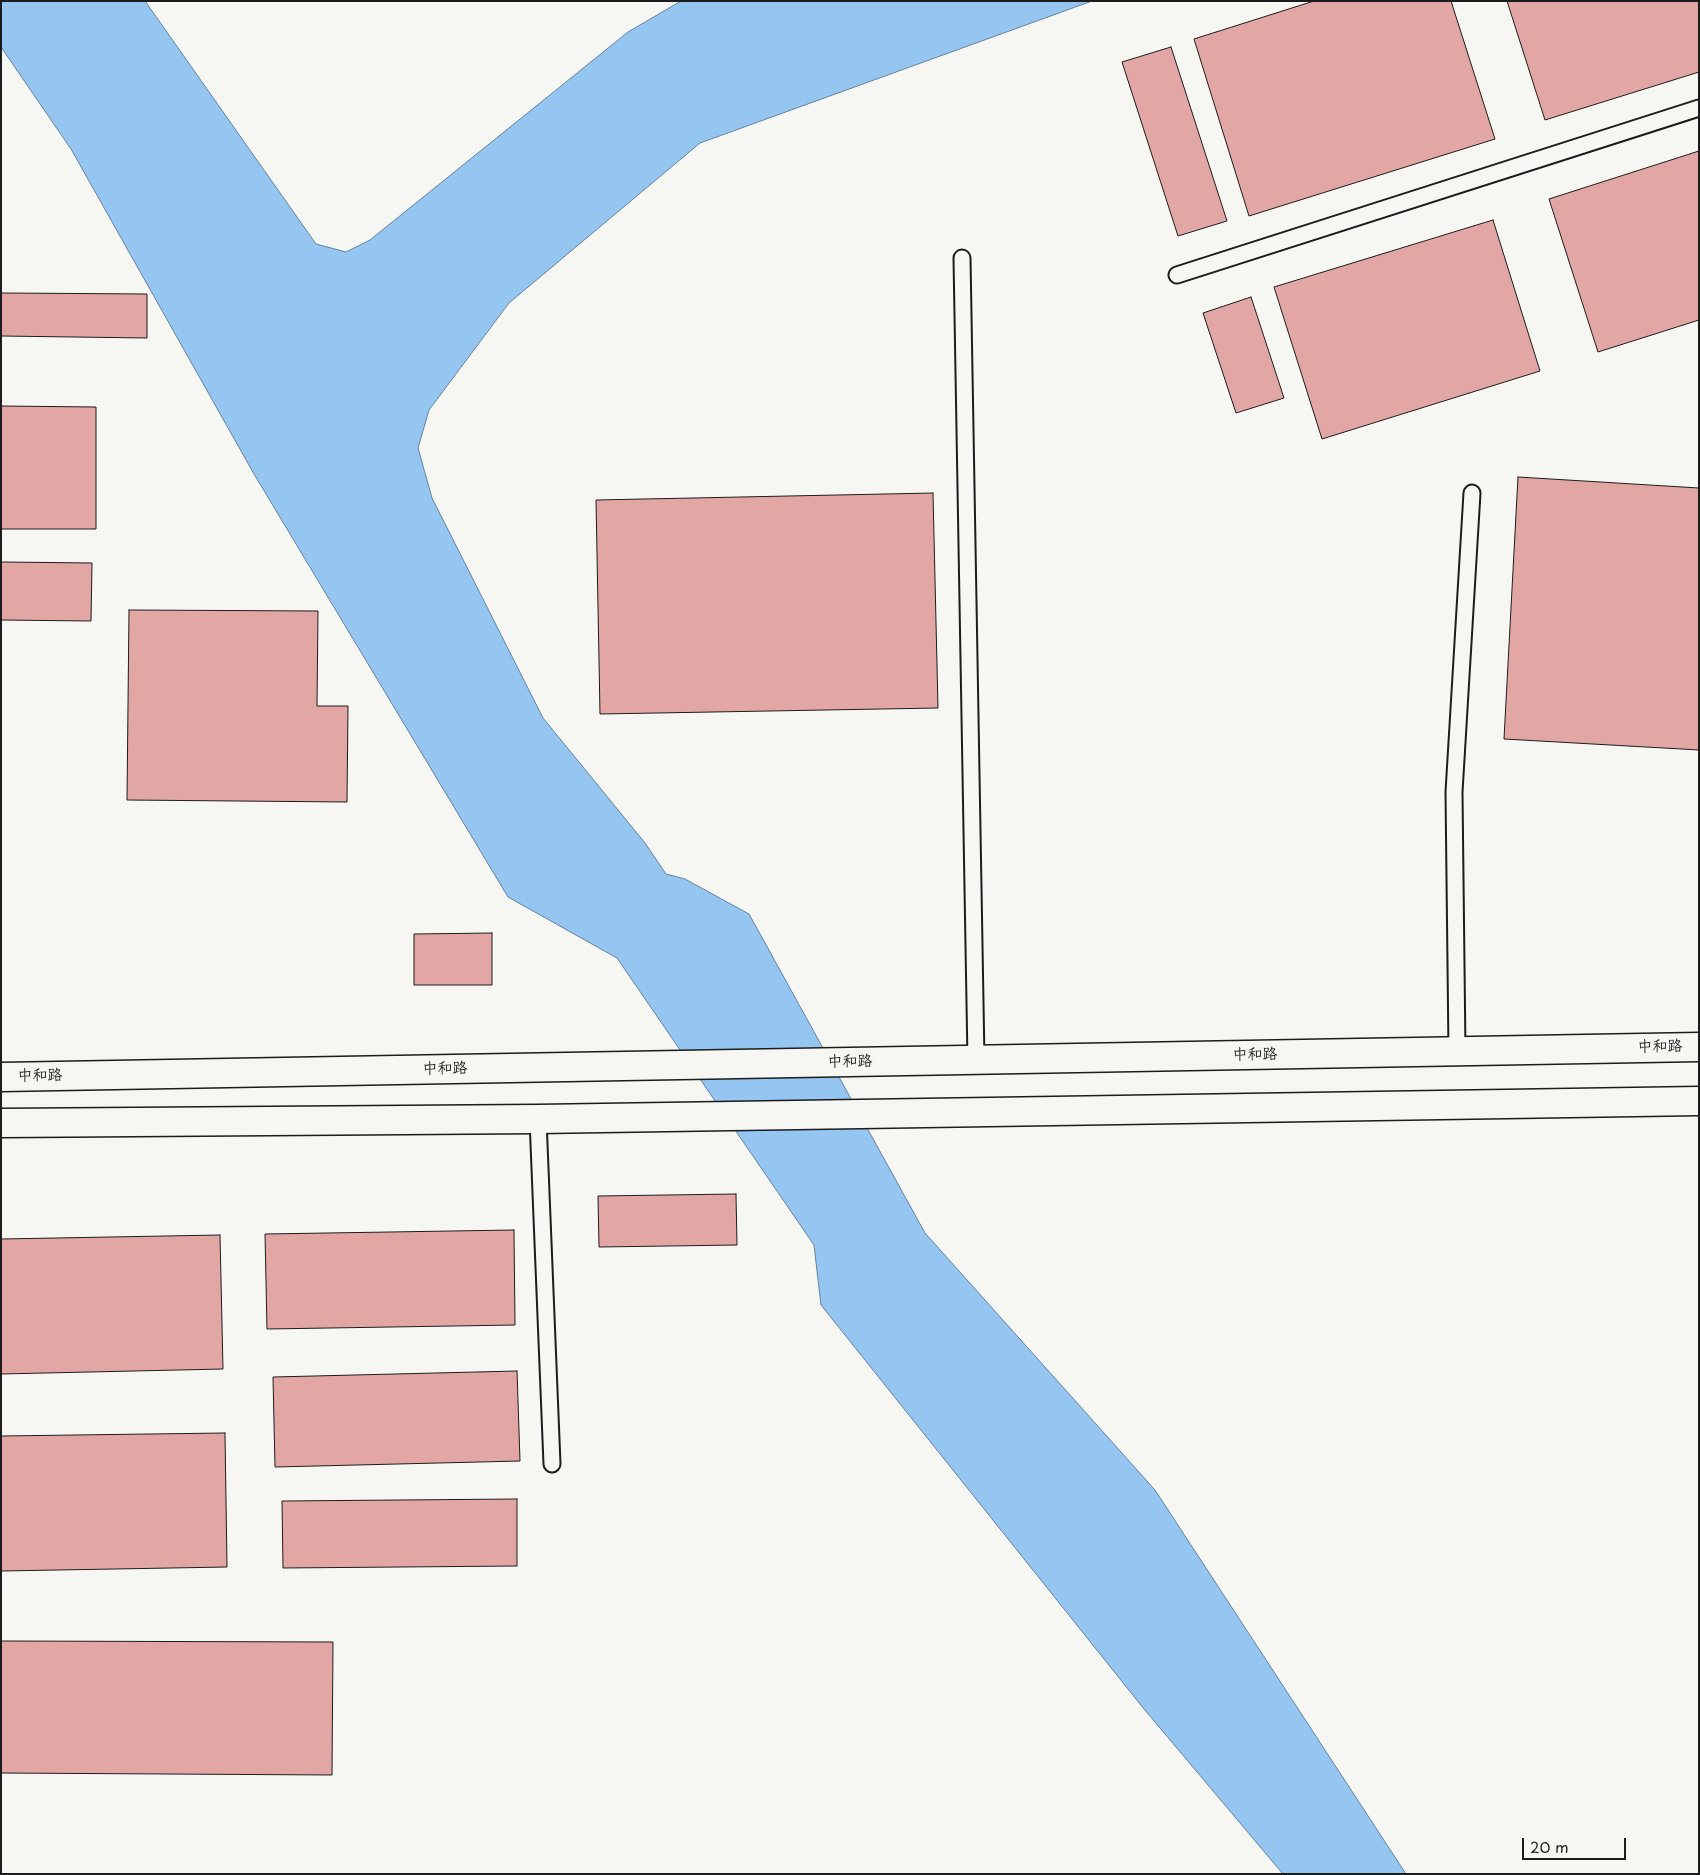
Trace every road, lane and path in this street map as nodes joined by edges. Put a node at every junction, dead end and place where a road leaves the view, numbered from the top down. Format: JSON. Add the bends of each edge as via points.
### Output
{"nodes":[{"id":1,"x":1699,"y":108,"type":"edge"},
{"id":2,"x":962,"y":258,"type":"dead end"},
{"id":3,"x":1177,"y":275,"type":"dead end"},
{"id":4,"x":1472,"y":493,"type":"dead end"},
{"id":5,"x":1699,"y":1047,"type":"edge"},
{"id":6,"x":1457,"y":1051,"type":"junction"},
{"id":7,"x":976,"y":1060,"type":"junction"},
{"id":8,"x":1,"y":1077,"type":"edge"},
{"id":9,"x":1699,"y":1101,"type":"edge"},
{"id":10,"x":538,"y":1120,"type":"junction"},
{"id":11,"x":1,"y":1122,"type":"edge"},
{"id":12,"x":552,"y":1464,"type":"dead end"}],
"edges":[{"from":1,"to":3,"type":"lane"},
{"from":2,"to":7,"type":"lane"},
{"from":4,"to":6,"type":"lane","via":[[1454,792]]},
{"from":5,"to":6,"type":"main road","name":"中和路"},
{"from":6,"to":7,"type":"main road","name":"中和路"},
{"from":7,"to":8,"type":"main road","name":"中和路"},
{"from":9,"to":10,"type":"main road"},
{"from":10,"to":11,"type":"main road"},
{"from":10,"to":12,"type":"lane"}]}
